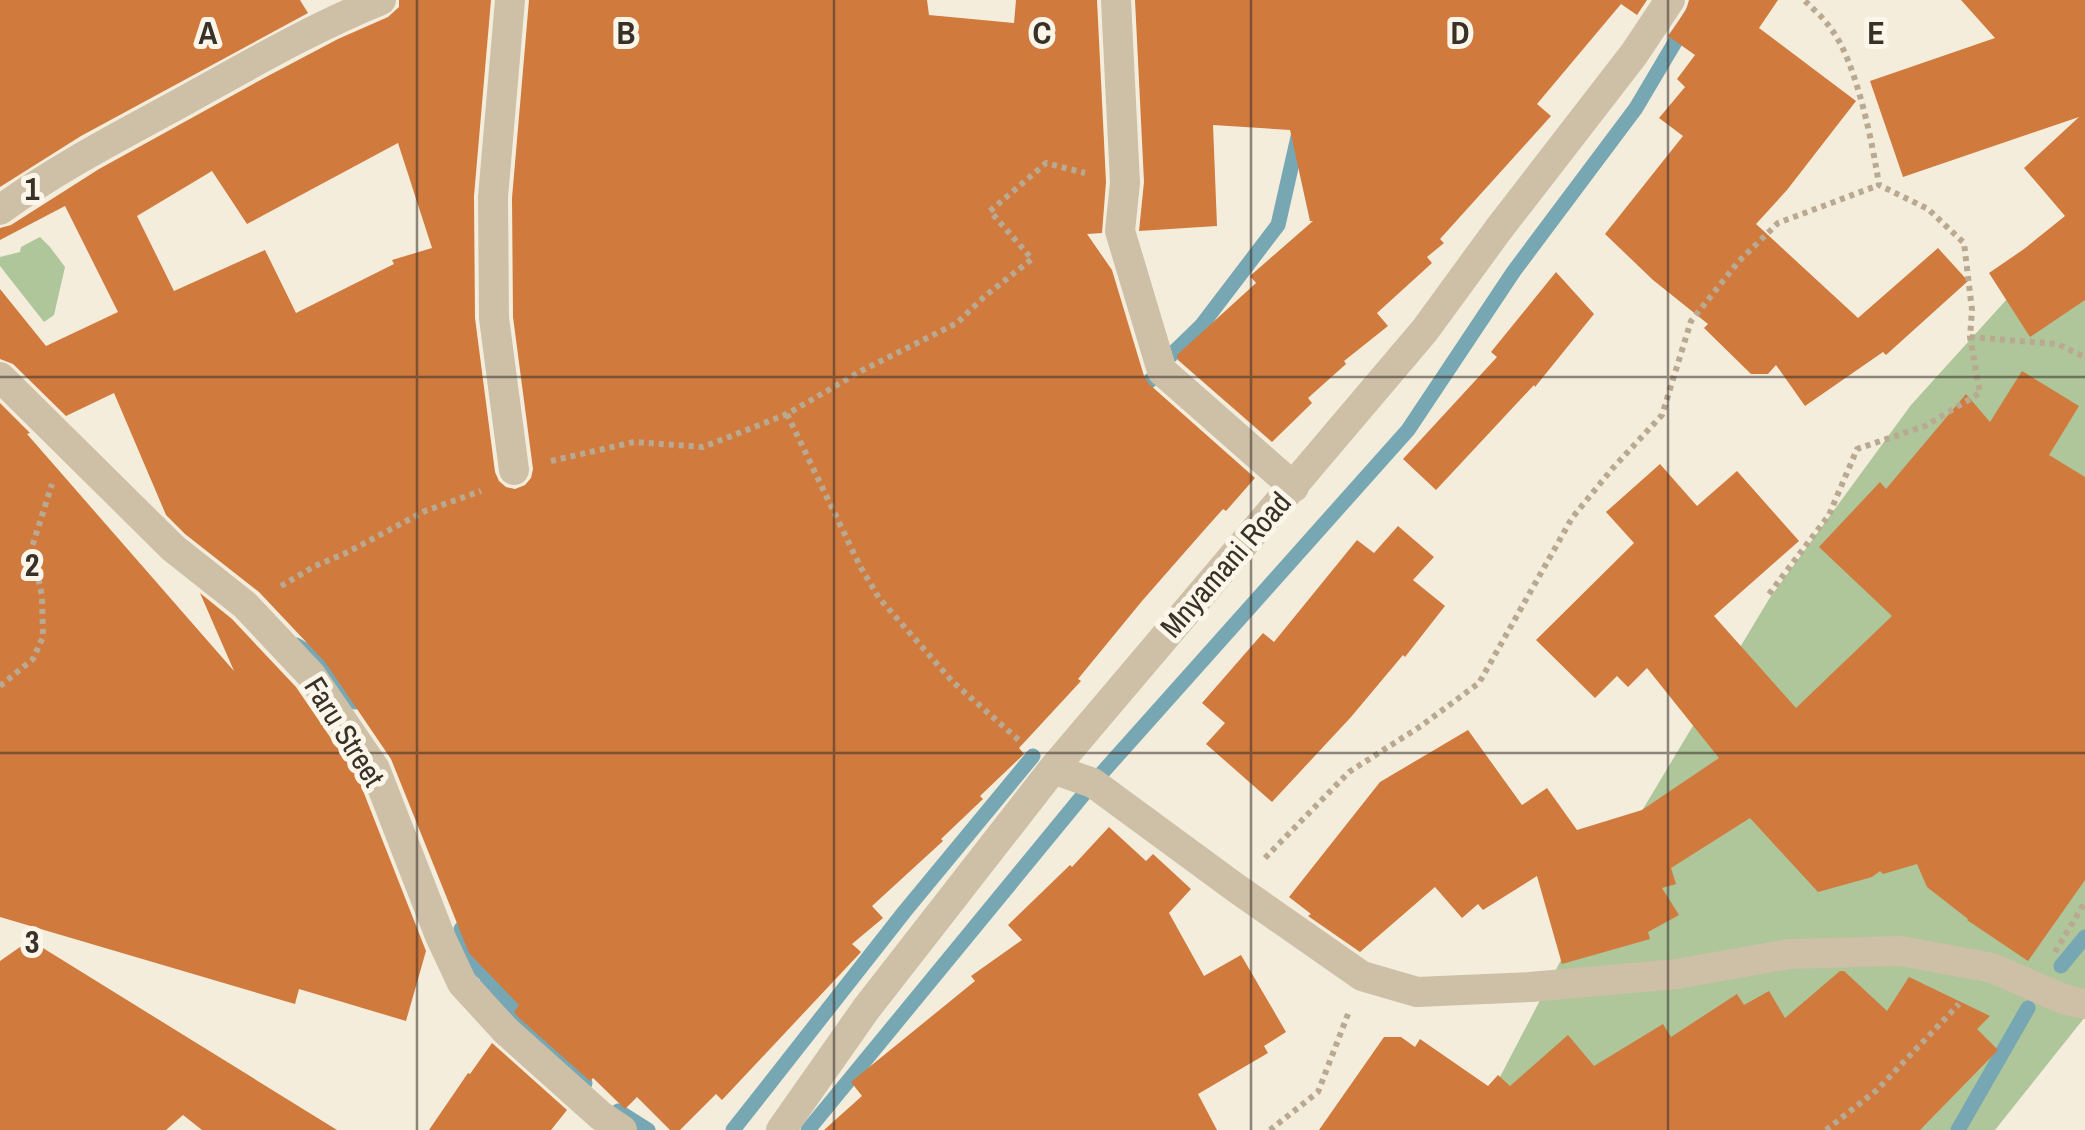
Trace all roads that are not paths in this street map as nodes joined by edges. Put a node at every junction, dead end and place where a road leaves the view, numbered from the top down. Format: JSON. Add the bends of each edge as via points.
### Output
{"nodes":[{"id":1,"x":381,"y":0,"type":"edge"},
{"id":2,"x":510,"y":0,"type":"edge"},
{"id":3,"x":1116,"y":0,"type":"edge"},
{"id":4,"x":1670,"y":0,"type":"edge"},
{"id":5,"x":0,"y":210,"type":"edge"},
{"id":6,"x":0,"y":377,"type":"edge"},
{"id":7,"x":514,"y":470,"type":"road end"},
{"id":8,"x":1294,"y":487,"type":"junction"},
{"id":9,"x":1053,"y":769,"type":"junction"},
{"id":10,"x":2085,"y":1004,"type":"edge"},
{"id":11,"x":622,"y":1130,"type":"edge"},
{"id":12,"x":782,"y":1130,"type":"edge"}],
"edges":[{"from":1,"to":5,"type":"street","via":[[242,69]]},
{"from":2,"to":7,"type":"street","via":[[494,197],[494,318]]},
{"from":3,"to":8,"type":"street","via":[[1126,182],[1120,231],[1162,371]]},
{"from":4,"to":8,"type":"street","name":"Mnyamani Road","via":[[1426,330]]},
{"from":6,"to":11,"type":"street","name":"Faru Street","via":[[311,676],[374,769],[462,983],[506,1032]]},
{"from":8,"to":9,"type":"street","name":"Mnyamani Road"},
{"from":9,"to":10,"type":"street","via":[[1093,783],[1362,976],[1418,992],[1677,974],[1790,954],[1901,952],[1992,968]]},
{"from":9,"to":12,"type":"street","name":"Mnyamani Road","via":[[866,1009]]}]}
